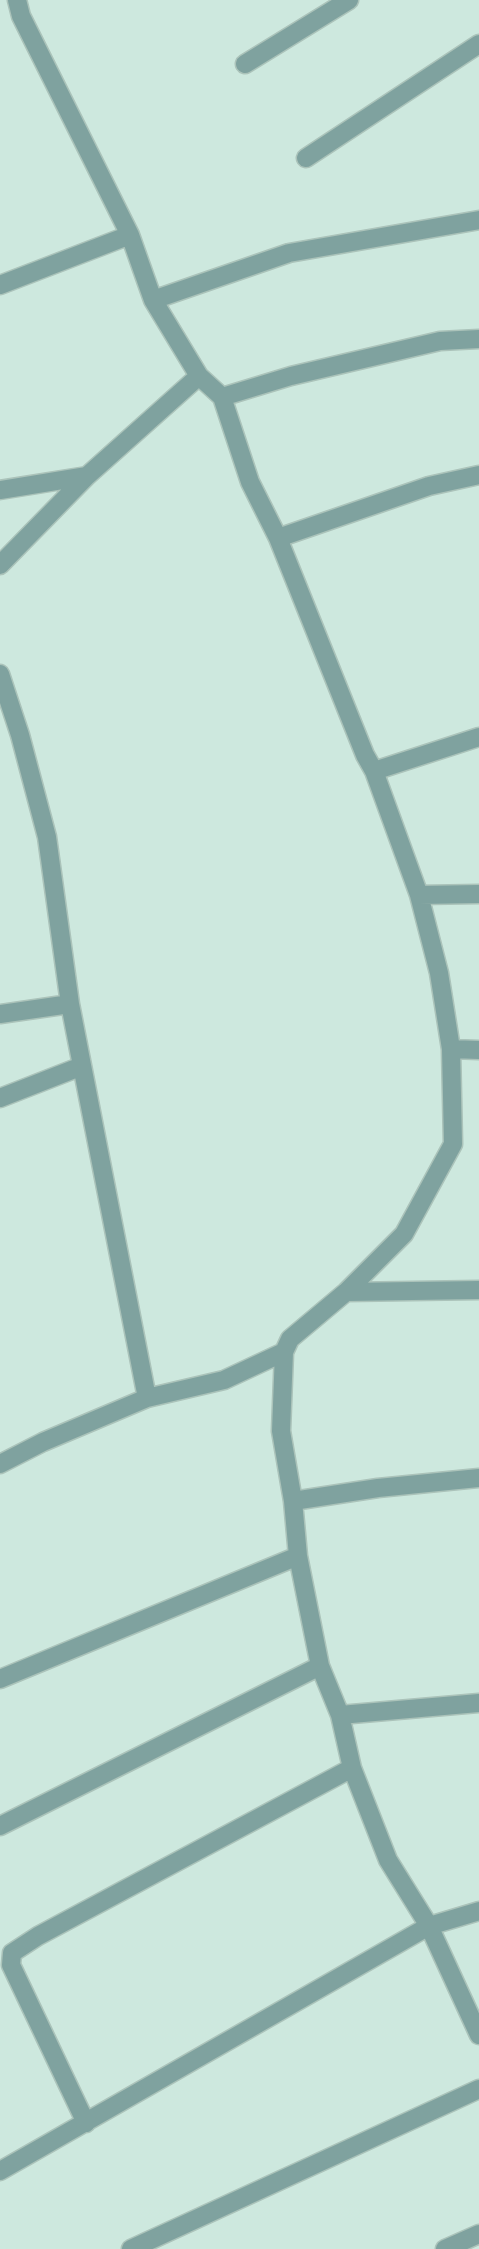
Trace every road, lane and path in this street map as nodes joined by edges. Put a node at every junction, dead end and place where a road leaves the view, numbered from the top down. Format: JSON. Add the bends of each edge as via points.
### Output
{"nodes":[{"id":1,"x":17,"y":0,"type":"edge"},
{"id":2,"x":349,"y":0,"type":"edge"},
{"id":3,"x":479,"y":44,"type":"edge"},
{"id":4,"x":245,"y":64,"type":"dead end"},
{"id":5,"x":306,"y":158,"type":"dead end"},
{"id":6,"x":479,"y":220,"type":"edge"},
{"id":7,"x":130,"y":235,"type":"junction"},
{"id":8,"x":0,"y":285,"type":"edge"},
{"id":9,"x":153,"y":300,"type":"junction"},
{"id":10,"x":479,"y":339,"type":"edge"},
{"id":11,"x":199,"y":376,"type":"junction"},
{"id":12,"x":222,"y":397,"type":"junction"},
{"id":13,"x":479,"y":475,"type":"edge"},
{"id":14,"x":87,"y":476,"type":"junction"},
{"id":15,"x":0,"y":490,"type":"edge"},
{"id":16,"x":278,"y":538,"type":"junction"},
{"id":17,"x":0,"y":565,"type":"edge"},
{"id":18,"x":0,"y":674,"type":"edge"},
{"id":19,"x":479,"y":737,"type":"edge"},
{"id":20,"x":374,"y":771,"type":"junction"},
{"id":21,"x":479,"y":894,"type":"edge"},
{"id":22,"x":418,"y":895,"type":"junction"},
{"id":23,"x":70,"y":1004,"type":"junction"},
{"id":24,"x":0,"y":1014,"type":"edge"},
{"id":25,"x":451,"y":1049,"type":"junction"},
{"id":26,"x":479,"y":1050,"type":"edge"},
{"id":27,"x":82,"y":1066,"type":"junction"},
{"id":28,"x":0,"y":1098,"type":"edge"},
{"id":29,"x":479,"y":1290,"type":"edge"},
{"id":30,"x":346,"y":1292,"type":"junction"},
{"id":31,"x":284,"y":1352,"type":"junction"},
{"id":32,"x":147,"y":1398,"type":"junction"},
{"id":33,"x":0,"y":1464,"type":"edge"},
{"id":34,"x":479,"y":1478,"type":"edge"},
{"id":35,"x":293,"y":1502,"type":"junction"},
{"id":36,"x":298,"y":1556,"type":"junction"},
{"id":37,"x":320,"y":1665,"type":"junction"},
{"id":38,"x":0,"y":1679,"type":"edge"},
{"id":39,"x":479,"y":1703,"type":"edge"},
{"id":40,"x":340,"y":1715,"type":"junction"},
{"id":41,"x":352,"y":1768,"type":"junction"},
{"id":42,"x":0,"y":1826,"type":"edge"},
{"id":43,"x":479,"y":1911,"type":"edge"},
{"id":44,"x":429,"y":1926,"type":"junction"},
{"id":45,"x":479,"y":2035,"type":"edge"},
{"id":46,"x":479,"y":2089,"type":"edge"},
{"id":47,"x":86,"y":2123,"type":"junction"},
{"id":48,"x":0,"y":2171,"type":"edge"},
{"id":49,"x":479,"y":2234,"type":"edge"},
{"id":50,"x":131,"y":2249,"type":"edge"},
{"id":51,"x":445,"y":2249,"type":"edge"}],
"edges":[{"from":1,"to":7,"type":"street","via":[[21,16]]},
{"from":2,"to":4,"type":"street"},
{"from":3,"to":5,"type":"street"},
{"from":6,"to":9,"type":"street","via":[[289,253]]},
{"from":7,"to":8,"type":"street"},
{"from":7,"to":9,"type":"street"},
{"from":9,"to":11,"type":"street"},
{"from":10,"to":12,"type":"street","via":[[429,344],[291,376]]},
{"from":11,"to":12,"type":"street"},
{"from":11,"to":14,"type":"street"},
{"from":12,"to":16,"type":"street","via":[[250,482]]},
{"from":13,"to":16,"type":"street","via":[[429,486]]},
{"from":14,"to":15,"type":"street"},
{"from":14,"to":17,"type":"street"},
{"from":16,"to":20,"type":"street"},
{"from":18,"to":23,"type":"street","via":[[47,837]]},
{"from":19,"to":20,"type":"street"},
{"from":20,"to":22,"type":"street"},
{"from":21,"to":22,"type":"street"},
{"from":22,"to":25,"type":"street","via":[[439,973]]},
{"from":23,"to":24,"type":"street"},
{"from":23,"to":27,"type":"street"},
{"from":25,"to":26,"type":"street"},
{"from":25,"to":30,"type":"street","via":[[453,1144],[404,1234]]},
{"from":27,"to":28,"type":"street"},
{"from":27,"to":32,"type":"street"},
{"from":29,"to":30,"type":"street"},
{"from":30,"to":31,"type":"street","via":[[290,1339]]},
{"from":31,"to":32,"type":"street","via":[[224,1380]]},
{"from":31,"to":35,"type":"street","via":[[281,1431]]},
{"from":32,"to":33,"type":"street"},
{"from":34,"to":35,"type":"street","via":[[378,1488]]},
{"from":35,"to":36,"type":"street"},
{"from":36,"to":37,"type":"street"},
{"from":36,"to":38,"type":"street"},
{"from":37,"to":40,"type":"street"},
{"from":37,"to":42,"type":"street"},
{"from":39,"to":40,"type":"street"},
{"from":40,"to":41,"type":"street"},
{"from":41,"to":44,"type":"street","via":[[388,1860]]},
{"from":41,"to":47,"type":"street","via":[[12,1953],[11,1965]]},
{"from":43,"to":44,"type":"street"},
{"from":44,"to":45,"type":"street"},
{"from":44,"to":47,"type":"street"},
{"from":46,"to":50,"type":"street"},
{"from":47,"to":48,"type":"street"},
{"from":49,"to":51,"type":"street"}]}
